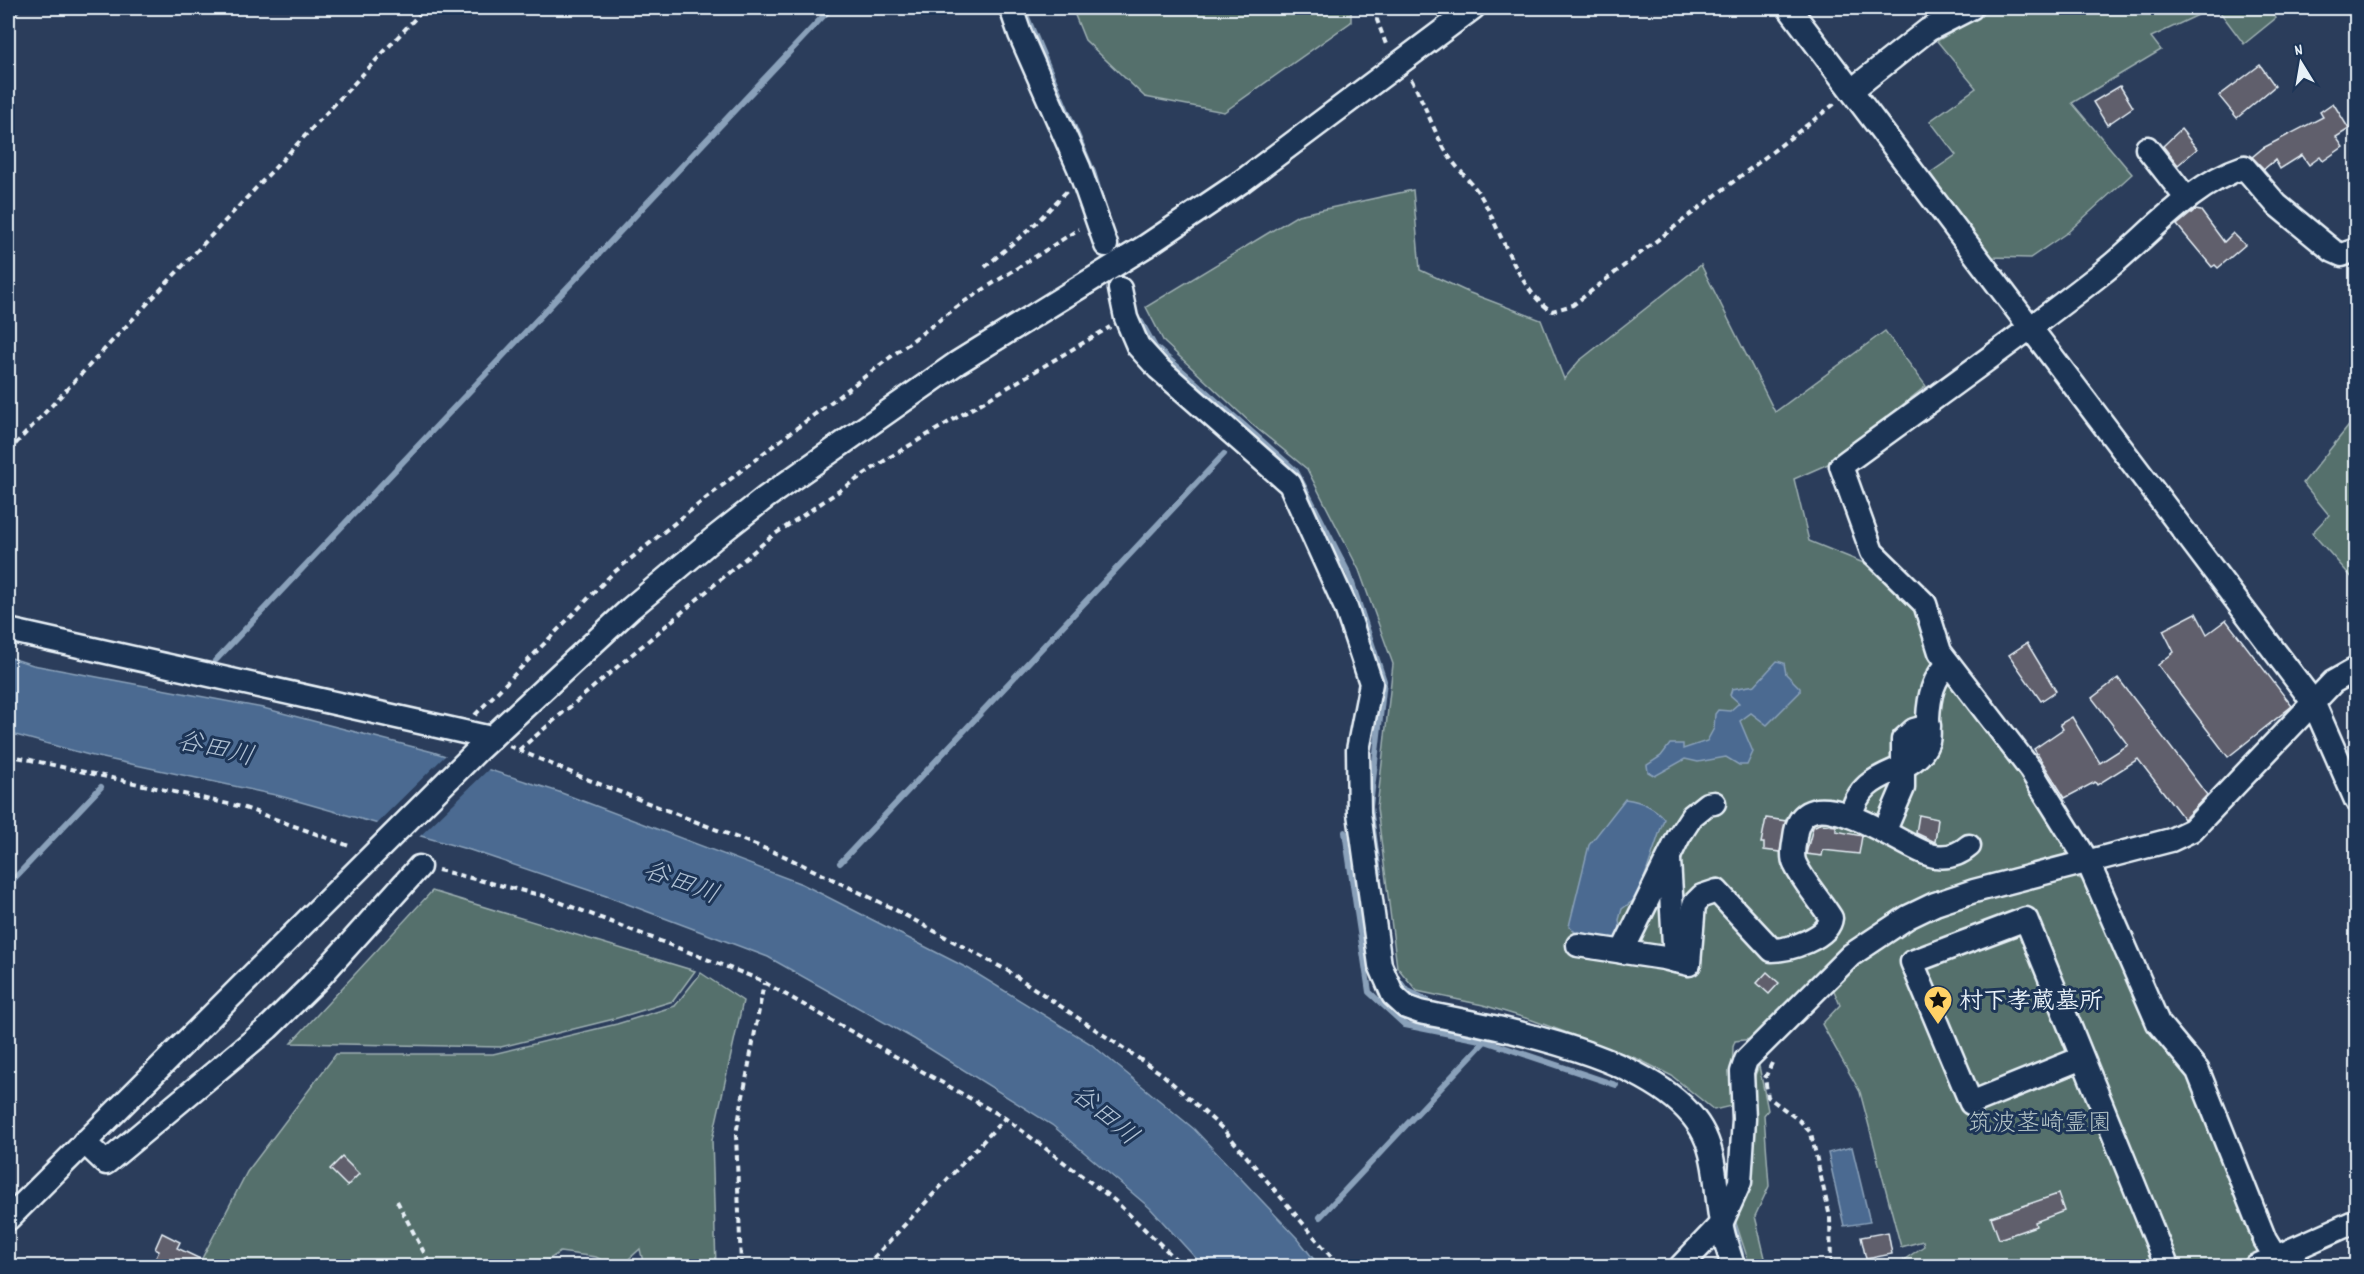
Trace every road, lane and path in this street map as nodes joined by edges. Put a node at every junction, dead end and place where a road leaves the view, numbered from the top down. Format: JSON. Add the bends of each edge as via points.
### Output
{"nodes":[{"id":1,"x":425,"y":8,"type":"edge"},
{"id":2,"x":1011,"y":8,"type":"edge"},
{"id":3,"x":1379,"y":8,"type":"edge"},
{"id":4,"x":1473,"y":8,"type":"edge"},
{"id":5,"x":1789,"y":8,"type":"edge"},
{"id":6,"x":1971,"y":8,"type":"edge"},
{"id":7,"x":1398,"y":64,"type":"junction"},
{"id":8,"x":1852,"y":90,"type":"junction"},
{"id":9,"x":2146,"y":148,"type":"dead end"},
{"id":10,"x":1084,"y":183,"type":"junction"},
{"id":11,"x":2187,"y":199,"type":"junction"},
{"id":12,"x":1097,"y":218,"type":"junction"},
{"id":13,"x":1106,"y":245,"type":"dead end"},
{"id":14,"x":2356,"y":250,"type":"edge"},
{"id":15,"x":985,"y":267,"type":"dead end"},
{"id":16,"x":1120,"y":289,"type":"dead end"},
{"id":17,"x":1126,"y":318,"type":"junction"},
{"id":18,"x":2031,"y":327,"type":"junction"},
{"id":19,"x":8,"y":452,"type":"edge"},
{"id":20,"x":8,"y":630,"type":"edge"},
{"id":21,"x":1949,"y":664,"type":"junction"},
{"id":22,"x":2356,"y":669,"type":"edge"},
{"id":23,"x":2313,"y":702,"type":"junction"},
{"id":24,"x":462,"y":733,"type":"junction"},
{"id":25,"x":484,"y":744,"type":"junction"},
{"id":26,"x":519,"y":750,"type":"junction"},
{"id":27,"x":8,"y":755,"type":"edge"},
{"id":28,"x":1902,"y":767,"type":"junction"},
{"id":29,"x":2356,"y":800,"type":"edge"},
{"id":30,"x":1714,"y":803,"type":"dead end"},
{"id":31,"x":1851,"y":816,"type":"junction"},
{"id":32,"x":1885,"y":830,"type":"junction"},
{"id":33,"x":1969,"y":846,"type":"dead end"},
{"id":34,"x":378,"y":850,"type":"junction"},
{"id":35,"x":1669,"y":858,"type":"junction"},
{"id":36,"x":2088,"y":862,"type":"junction"},
{"id":37,"x":419,"y":867,"type":"joint"},
{"id":38,"x":1578,"y":945,"type":"dead end"},
{"id":39,"x":1622,"y":952,"type":"junction"},
{"id":40,"x":1675,"y":961,"type":"junction"},
{"id":41,"x":764,"y":983,"type":"junction"},
{"id":42,"x":1758,"y":1045,"type":"junction"},
{"id":43,"x":2082,"y":1058,"type":"junction"},
{"id":44,"x":1005,"y":1118,"type":"junction"},
{"id":45,"x":84,"y":1142,"type":"junction"},
{"id":46,"x":397,"y":1201,"type":"dead end"},
{"id":47,"x":8,"y":1219,"type":"edge"},
{"id":48,"x":2356,"y":1221,"type":"edge"},
{"id":49,"x":1721,"y":1224,"type":"junction"},
{"id":50,"x":2271,"y":1264,"type":"edge"},
{"id":51,"x":431,"y":1266,"type":"edge"},
{"id":52,"x":741,"y":1266,"type":"edge"},
{"id":53,"x":866,"y":1266,"type":"edge"},
{"id":54,"x":1183,"y":1266,"type":"edge"},
{"id":55,"x":1339,"y":1266,"type":"edge"},
{"id":56,"x":1681,"y":1266,"type":"edge"},
{"id":57,"x":1733,"y":1266,"type":"edge"},
{"id":58,"x":1831,"y":1266,"type":"edge"},
{"id":59,"x":2167,"y":1266,"type":"edge"}],
"edges":[{"from":1,"to":19,"type":"path"},
{"from":2,"to":10,"type":"street"},
{"from":3,"to":7,"type":"path","via":[[1377,20]]},
{"from":4,"to":7,"type":"street"},
{"from":5,"to":8,"type":"street"},
{"from":6,"to":8,"type":"street","via":[[1928,30]]},
{"from":7,"to":8,"type":"path","via":[[1416,87],[1445,150],[1481,195],[1530,290],[1541,305],[1552,311],[1573,305]]},
{"from":7,"to":25,"type":"street","via":[[1241,182],[957,363],[765,498],[631,608]]},
{"from":8,"to":18,"type":"street"},
{"from":9,"to":11,"type":"street"},
{"from":10,"to":12,"type":"street"},
{"from":10,"to":15,"type":"path","via":[[1062,194],[1032,227]]},
{"from":11,"to":14,"type":"street","via":[[2244,167],[2277,206],[2333,251],[2342,255]]},
{"from":11,"to":18,"type":"street","via":[[2104,272]]},
{"from":12,"to":13,"type":"street"},
{"from":12,"to":24,"type":"path","via":[[934,324],[612,574],[479,709]]},
{"from":16,"to":17,"type":"street"},
{"from":17,"to":26,"type":"path","via":[[909,445],[772,536]]},
{"from":17,"to":49,"type":"street","via":[[1138,346],[1158,368],[1290,484],[1346,608],[1371,682],[1358,750],[1359,813],[1380,965],[1393,996],[1420,1012],[1554,1042],[1606,1061],[1663,1090],[1693,1119],[1707,1141]]},
{"from":18,"to":21,"type":"street","via":[[1841,466],[1872,552],[1925,604],[1940,652]]},
{"from":18,"to":23,"type":"street"},
{"from":20,"to":24,"type":"street"},
{"from":21,"to":28,"type":"street","via":[[1934,682],[1928,742]]},
{"from":21,"to":36,"type":"street","via":[[2030,769]]},
{"from":22,"to":23,"type":"street","via":[[2333,682]]},
{"from":23,"to":29,"type":"street"},
{"from":23,"to":36,"type":"street","via":[[2192,830],[2171,840]]},
{"from":24,"to":25,"type":"street"},
{"from":25,"to":26,"type":"path"},
{"from":25,"to":34,"type":"street"},
{"from":26,"to":55,"type":"path","via":[[784,856],[892,908],[1008,971],[1162,1074],[1224,1130]]},
{"from":27,"to":34,"type":"path","via":[[242,807]]},
{"from":28,"to":31,"type":"street","via":[[1869,783],[1858,795]]},
{"from":28,"to":32,"type":"street","via":[[1903,788]]},
{"from":30,"to":35,"type":"street","via":[[1692,816]]},
{"from":31,"to":32,"type":"street"},
{"from":31,"to":40,"type":"street","via":[[1829,811],[1807,814],[1798,822],[1794,863],[1831,918],[1823,933],[1783,950],[1772,950],[1717,891],[1702,896],[1694,904],[1689,964]]},
{"from":32,"to":33,"type":"street","via":[[1933,856],[1954,855]]},
{"from":34,"to":45,"type":"street"},
{"from":35,"to":39,"type":"street"},
{"from":35,"to":40,"type":"street"},
{"from":36,"to":42,"type":"street","via":[[1974,891],[1935,904],[1891,926],[1832,972]]},
{"from":36,"to":50,"type":"street","via":[[2157,1023],[2198,1071]]},
{"from":37,"to":41,"type":"path","via":[[544,896]]},
{"from":37,"to":45,"type":"street","via":[[285,1012],[106,1164]]},
{"from":38,"to":39,"type":"street"},
{"from":39,"to":40,"type":"street"},
{"from":41,"to":44,"type":"path"},
{"from":41,"to":52,"type":"path","via":[[736,1134]]},
{"from":42,"to":49,"type":"street","via":[[1746,1060],[1743,1072],[1740,1182]]},
{"from":42,"to":58,"type":"path","via":[[1774,1061],[1765,1078],[1768,1097],[1811,1133],[1830,1218]]},
{"from":43,"to":43,"type":"street","via":[[2026,919],[1912,962],[1971,1103]]},
{"from":43,"to":59,"type":"street"},
{"from":44,"to":53,"type":"path"},
{"from":44,"to":54,"type":"path","via":[[1114,1200]]},
{"from":45,"to":47,"type":"street"},
{"from":46,"to":51,"type":"path"},
{"from":48,"to":50,"type":"street"},
{"from":49,"to":56,"type":"street"},
{"from":49,"to":57,"type":"street"}]}
